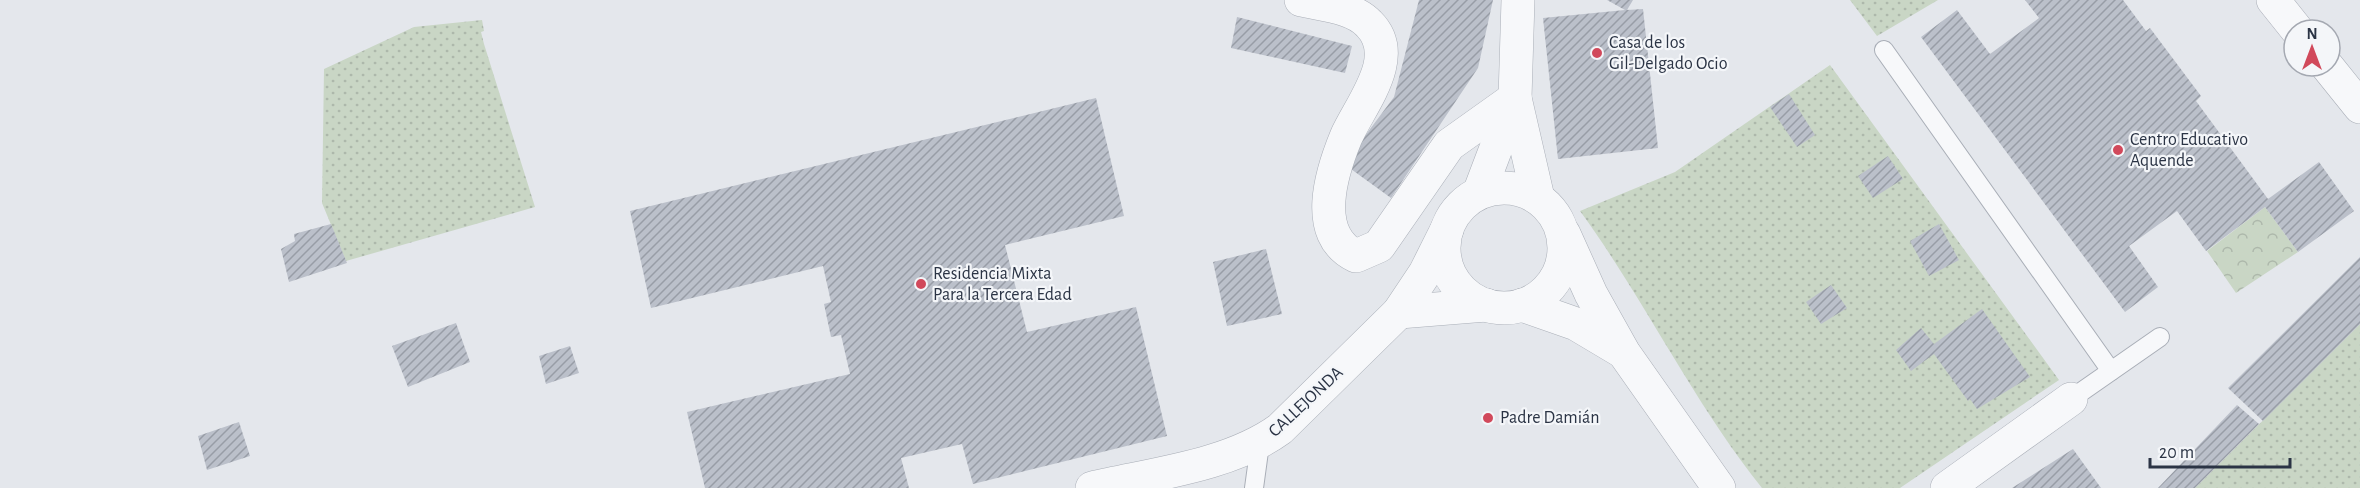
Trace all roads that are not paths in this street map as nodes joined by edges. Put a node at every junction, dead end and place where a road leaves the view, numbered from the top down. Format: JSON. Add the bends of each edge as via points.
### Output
{"nodes":[{"id":1,"x":1301,"y":0,"type":"edge"},
{"id":2,"x":1518,"y":0,"type":"edge"},
{"id":3,"x":2273,"y":0,"type":"edge"},
{"id":4,"x":2287,"y":18,"type":"edge"},
{"id":5,"x":1884,"y":50,"type":"dead end"},
{"id":6,"x":2336,"y":78,"type":"edge"},
{"id":7,"x":1515,"y":98,"type":"junction"},
{"id":8,"x":2360,"y":107,"type":"edge"},
{"id":9,"x":1479,"y":194,"type":"junction"},
{"id":10,"x":1548,"y":209,"type":"junction"},
{"id":11,"x":1447,"y":229,"type":"junction"},
{"id":12,"x":1486,"y":305,"type":"junction"},
{"id":13,"x":1522,"y":305,"type":"junction"},
{"id":14,"x":1399,"y":312,"type":"junction"},
{"id":15,"x":2160,"y":337,"type":"dead end"},
{"id":16,"x":1624,"y":352,"type":"junction"},
{"id":17,"x":2111,"y":371,"type":"junction"},
{"id":18,"x":2071,"y":399,"type":"joint"},
{"id":19,"x":1260,"y":444,"type":"junction"},
{"id":20,"x":1092,"y":488,"type":"edge"},
{"id":21,"x":1254,"y":488,"type":"edge"},
{"id":22,"x":1719,"y":488,"type":"edge"},
{"id":23,"x":1947,"y":488,"type":"edge"}],
"edges":[{"from":1,"to":7,"type":"street","via":[[1355,13],[1368,22],[1379,41],[1376,79],[1347,134],[1330,192],[1330,225],[1346,251],[1356,255],[1379,246],[1449,145]]},
{"from":2,"to":7,"type":"street"},
{"from":3,"to":4,"type":"street"},
{"from":5,"to":17,"type":"lane"},
{"from":6,"to":8,"type":"street"},
{"from":7,"to":9,"type":"street"},
{"from":7,"to":10,"type":"street"},
{"from":9,"to":10,"type":"street","via":[[1499,188],[1520,190]]},
{"from":9,"to":11,"type":"street","name":"CALLEJONDA","via":[[1454,214]]},
{"from":10,"to":13,"type":"street","via":[[1564,235],[1560,270],[1551,286]]},
{"from":10,"to":16,"type":"street"},
{"from":11,"to":12,"type":"street","via":[[1444,248],[1455,284]]},
{"from":11,"to":14,"type":"street","name":"CALLEJONDA"},
{"from":12,"to":13,"type":"street"},
{"from":12,"to":14,"type":"street"},
{"from":13,"to":16,"type":"street","via":[[1576,324]]},
{"from":14,"to":19,"type":"street","name":"CALLEJONDA"},
{"from":15,"to":17,"type":"lane"},
{"from":16,"to":22,"type":"street"},
{"from":17,"to":18,"type":"lane"},
{"from":18,"to":23,"type":"street"},
{"from":19,"to":20,"type":"street","name":"CALLEJONDA","via":[[1213,460]]},
{"from":19,"to":21,"type":"lane"}]}
